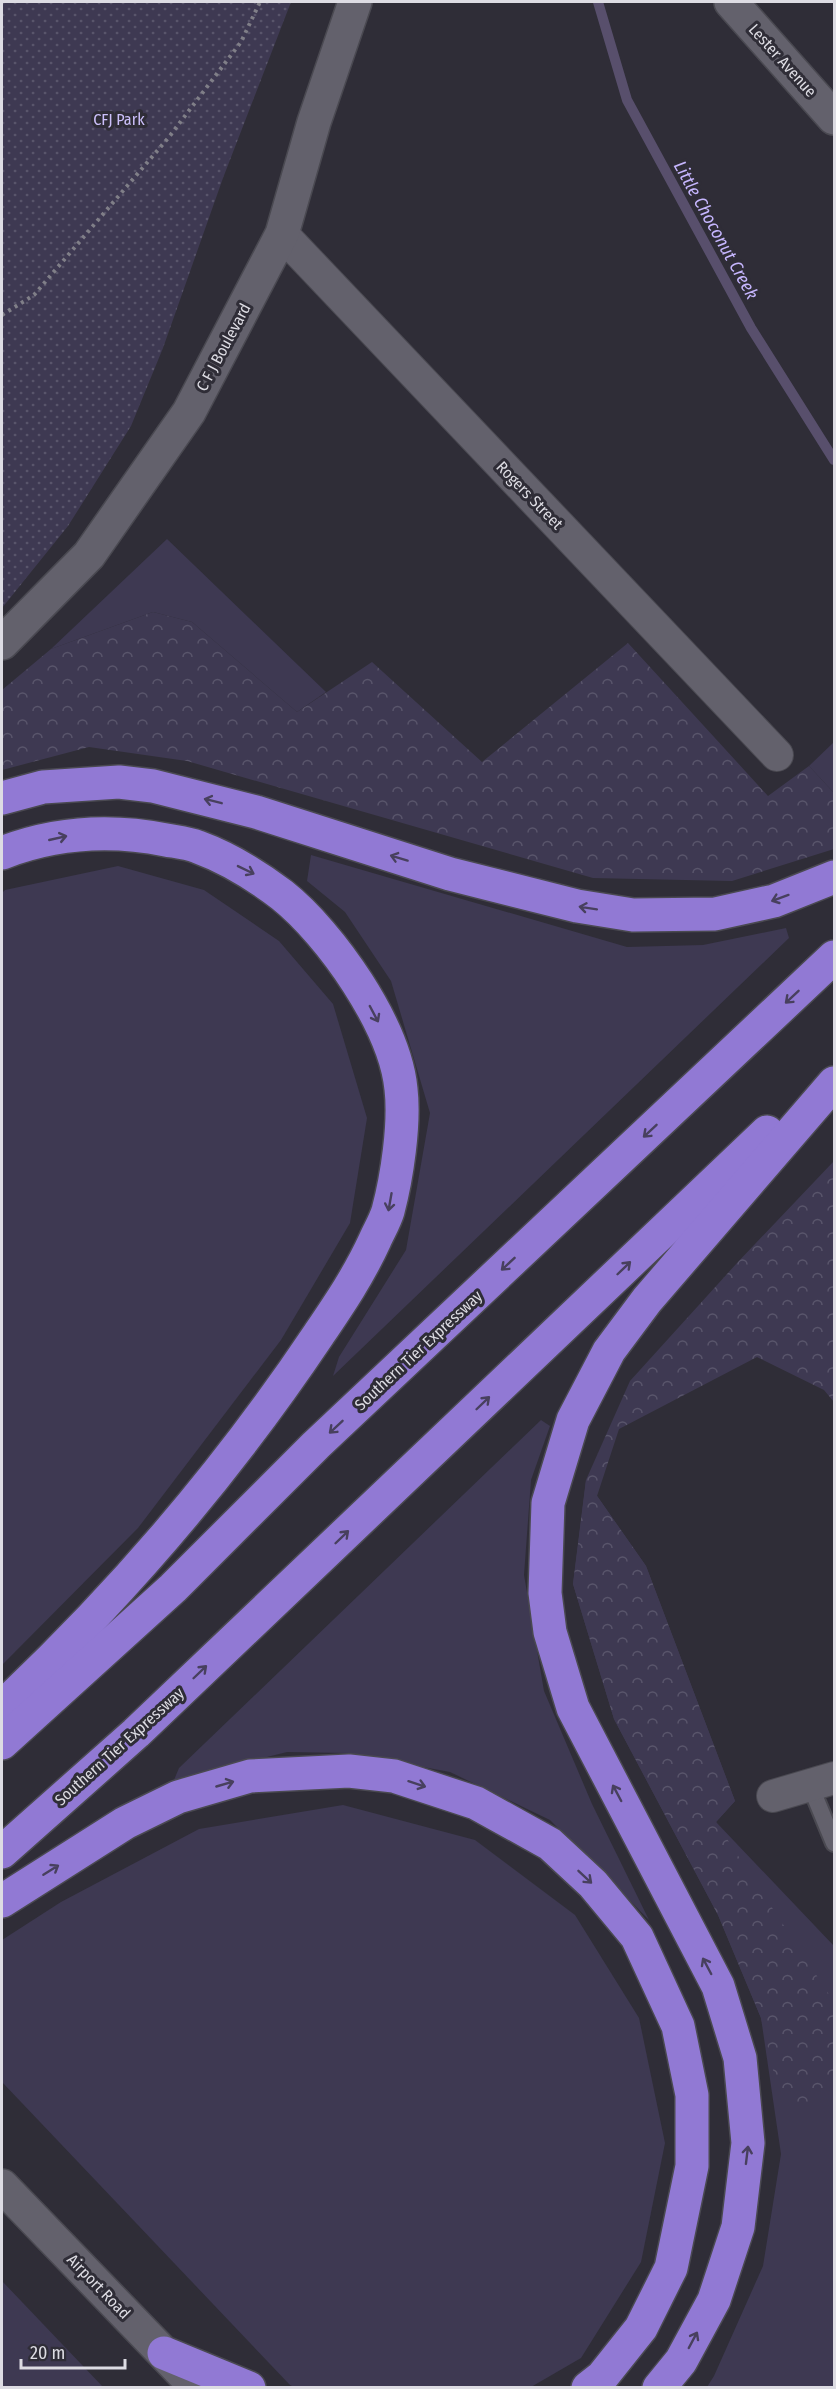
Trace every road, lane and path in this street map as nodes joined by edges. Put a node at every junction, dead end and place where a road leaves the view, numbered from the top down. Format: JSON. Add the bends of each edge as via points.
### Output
{"nodes":[{"id":1,"x":260,"y":2,"type":"edge"},
{"id":2,"x":355,"y":2,"type":"edge"},
{"id":3,"x":731,"y":2,"type":"edge"},
{"id":4,"x":834,"y":118,"type":"edge"},
{"id":5,"x":282,"y":234,"type":"junction"},
{"id":6,"x":2,"y":315,"type":"edge"},
{"id":7,"x":2,"y":643,"type":"edge"},
{"id":8,"x":777,"y":755,"type":"dead end"},
{"id":9,"x":2,"y":798,"type":"edge"},
{"id":10,"x":2,"y":853,"type":"edge"},
{"id":11,"x":834,"y":877,"type":"edge"},
{"id":12,"x":834,"y":957,"type":"edge"},
{"id":13,"x":834,"y":1068,"type":"edge"},
{"id":14,"x":834,"y":1083,"type":"edge"},
{"id":15,"x":2,"y":1707,"type":"edge"},
{"id":16,"x":2,"y":1743,"type":"edge"},
{"id":17,"x":822,"y":1781,"type":"edge"},
{"id":18,"x":773,"y":1796,"type":"dead end"},
{"id":19,"x":834,"y":1843,"type":"edge"},
{"id":20,"x":2,"y":1852,"type":"edge"},
{"id":21,"x":2,"y":1901,"type":"edge"},
{"id":22,"x":2,"y":2186,"type":"edge"},
{"id":23,"x":164,"y":2353,"type":"junction"},
{"id":24,"x":197,"y":2388,"type":"edge"},
{"id":25,"x":249,"y":2388,"type":"edge"},
{"id":26,"x":588,"y":2388,"type":"edge"},
{"id":27,"x":659,"y":2388,"type":"edge"}],
"edges":[{"from":1,"to":6,"type":"path","via":[[241,42],[169,136],[34,295]]},
{"from":2,"to":5,"type":"street","name":"C F J Boulevard","via":[[314,122]]},
{"from":3,"to":4,"type":"street","name":"Lester Avenue"},
{"from":5,"to":7,"type":"street","name":"C F J Boulevard","via":[[189,412],[88,555]]},
{"from":5,"to":8,"type":"street","name":"Rogers Street"},
{"from":11,"to":9,"type":"highway","one_way":true,"via":[[774,901],[715,915],[633,915],[577,906],[450,874],[256,813],[153,786],[119,782],[43,787]]},
{"from":10,"to":15,"type":"highway","one_way":true,"via":[[66,836],[108,832],[196,846],[257,876],[295,905],[361,989],[390,1043],[401,1088],[401,1135],[388,1213],[357,1279],[273,1403],[176,1523],[55,1657]]},
{"from":12,"to":16,"type":"highway","name":"Southern Tier Expressway","one_way":true,"via":[[316,1445],[173,1588]]},
{"from":20,"to":13,"type":"highway","name":"Southern Tier Expressway","one_way":true,"via":[[136,1733]]},
{"from":27,"to":14,"type":"highway","one_way":true,"via":[[681,2361],[714,2300],[738,2227],[748,2144],[740,2058],[718,1986],[573,1708],[550,1632],[545,1593],[548,1503],[573,1420],[609,1351],[647,1300]]},
{"from":17,"to":18,"type":"street"},
{"from":17,"to":19,"type":"lane"},
{"from":21,"to":26,"type":"highway","one_way":true,"via":[[125,1823],[178,1797],[250,1776],[349,1771],[394,1776],[476,1803],[550,1844],[593,1884],[638,1937],[678,2026],[692,2095],[692,2166],[670,2268],[641,2328],[602,2377]]},
{"from":22,"to":23,"type":"street","name":"Airport Road"},
{"from":23,"to":24,"type":"street","name":"Airport Road"},
{"from":23,"to":25,"type":"highway"}]}
